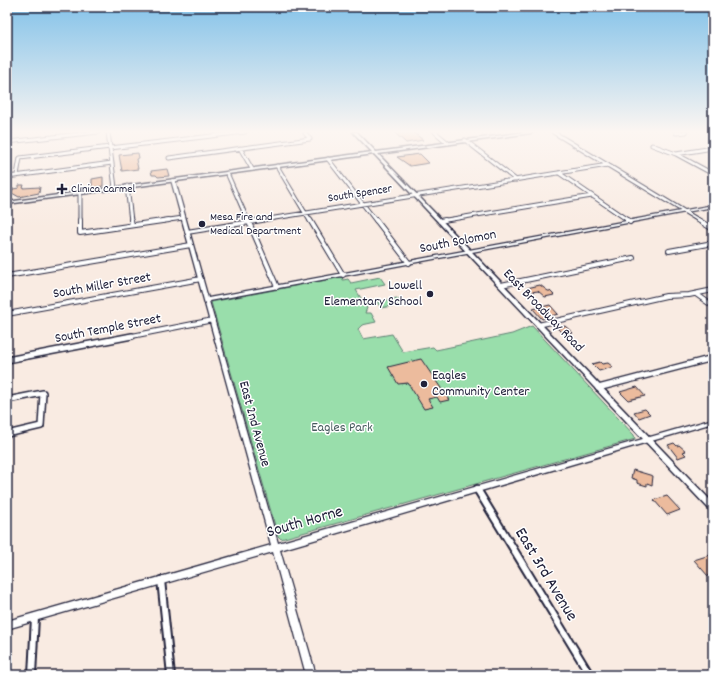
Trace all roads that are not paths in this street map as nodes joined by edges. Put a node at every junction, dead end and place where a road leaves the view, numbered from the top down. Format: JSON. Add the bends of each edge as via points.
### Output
{"nodes":[{"id":1,"x":112,"y":163,"type":"edge"},
{"id":2,"x":19,"y":164,"type":"edge"},
{"id":3,"x":105,"y":164,"type":"edge"},
{"id":4,"x":249,"y":164,"type":"edge"},
{"id":5,"x":293,"y":164,"type":"edge"},
{"id":6,"x":332,"y":164,"type":"edge"},
{"id":7,"x":386,"y":164,"type":"edge"},
{"id":8,"x":495,"y":164,"type":"edge"},
{"id":9,"x":694,"y":164,"type":"edge"},
{"id":10,"x":608,"y":165,"type":"joint"},
{"id":11,"x":277,"y":166,"type":"junction"},
{"id":12,"x":252,"y":170,"type":"junction"},
{"id":13,"x":226,"y":173,"type":"junction"},
{"id":14,"x":559,"y":173,"type":"junction"},
{"id":15,"x":713,"y":174,"type":"edge"},
{"id":16,"x":17,"y":175,"type":"junction"},
{"id":17,"x":7,"y":177,"type":"edge"},
{"id":18,"x":173,"y":180,"type":"junction"},
{"id":19,"x":516,"y":180,"type":"junction"},
{"id":20,"x":127,"y":186,"type":"junction"},
{"id":21,"x":115,"y":188,"type":"junction"},
{"id":22,"x":80,"y":193,"type":"junction"},
{"id":23,"x":416,"y":195,"type":"junction"},
{"id":24,"x":592,"y":196,"type":"junction"},
{"id":25,"x":7,"y":203,"type":"edge"},
{"id":26,"x":362,"y":204,"type":"junction"},
{"id":27,"x":713,"y":206,"type":"edge"},
{"id":28,"x":683,"y":212,"type":"junction"},
{"id":29,"x":306,"y":213,"type":"junction"},
{"id":30,"x":183,"y":218,"type":"junction"},
{"id":31,"x":440,"y":221,"type":"junction"},
{"id":32,"x":630,"y":222,"type":"junction"},
{"id":33,"x":248,"y":223,"type":"junction"},
{"id":34,"x":132,"y":225,"type":"junction"},
{"id":35,"x":713,"y":229,"type":"edge"},
{"id":36,"x":187,"y":232,"type":"junction"},
{"id":37,"x":713,"y":242,"type":"edge"},
{"id":38,"x":191,"y":245,"type":"junction"},
{"id":39,"x":669,"y":251,"type":"dead end"},
{"id":40,"x":469,"y":252,"type":"junction"},
{"id":41,"x":633,"y":258,"type":"dead end"},
{"id":42,"x":409,"y":263,"type":"junction"},
{"id":43,"x":343,"y":275,"type":"junction"},
{"id":44,"x":7,"y":276,"type":"edge"},
{"id":45,"x":201,"y":279,"type":"junction"},
{"id":46,"x":501,"y":285,"type":"junction"},
{"id":47,"x":278,"y":287,"type":"junction"},
{"id":48,"x":713,"y":290,"type":"edge"},
{"id":49,"x":696,"y":294,"type":"junction"},
{"id":50,"x":207,"y":300,"type":"junction"},
{"id":51,"x":713,"y":306,"type":"edge"},
{"id":52,"x":7,"y":314,"type":"edge"},
{"id":53,"x":213,"y":320,"type":"junction"},
{"id":54,"x":538,"y":325,"type":"junction"},
{"id":55,"x":713,"y":358,"type":"edge"},
{"id":56,"x":7,"y":360,"type":"edge"},
{"id":57,"x":598,"y":388,"type":"junction"},
{"id":58,"x":7,"y":400,"type":"edge"},
{"id":59,"x":713,"y":420,"type":"edge"},
{"id":60,"x":7,"y":434,"type":"edge"},
{"id":61,"x":647,"y":440,"type":"junction"},
{"id":62,"x":477,"y":489,"type":"junction"},
{"id":63,"x":713,"y":508,"type":"edge"},
{"id":64,"x":276,"y":547,"type":"junction"},
{"id":65,"x":160,"y":580,"type":"junction"},
{"id":66,"x":35,"y":617,"type":"junction"},
{"id":67,"x":7,"y":625,"type":"edge"},
{"id":68,"x":32,"y":675,"type":"edge"},
{"id":69,"x":171,"y":675,"type":"edge"},
{"id":70,"x":312,"y":675,"type":"edge"},
{"id":71,"x":590,"y":675,"type":"edge"}],
"edges":[{"from":1,"to":21,"type":"street"},
{"from":2,"to":16,"type":"street"},
{"from":3,"to":16,"type":"street"},
{"from":4,"to":12,"type":"street"},
{"from":5,"to":11,"type":"main road"},
{"from":6,"to":26,"type":"street"},
{"from":7,"to":23,"type":"main road","name":"East Broadway Road"},
{"from":8,"to":19,"type":"street"},
{"from":9,"to":15,"type":"street"},
{"from":10,"to":14,"type":"street","name":"South Spencer"},
{"from":10,"to":28,"type":"street"},
{"from":11,"to":12,"type":"main road"},
{"from":11,"to":29,"type":"street"},
{"from":12,"to":13,"type":"main road"},
{"from":13,"to":18,"type":"main road"},
{"from":13,"to":33,"type":"street"},
{"from":14,"to":19,"type":"street","name":"South Spencer"},
{"from":14,"to":24,"type":"street"},
{"from":16,"to":17,"type":"street"},
{"from":18,"to":20,"type":"main road"},
{"from":18,"to":30,"type":"street","name":"East 2nd Avenue"},
{"from":19,"to":23,"type":"street","name":"South Spencer"},
{"from":20,"to":21,"type":"main road"},
{"from":20,"to":34,"type":"street"},
{"from":21,"to":22,"type":"main road"},
{"from":22,"to":25,"type":"main road"},
{"from":22,"to":34,"type":"street","via":[[80,233]]},
{"from":23,"to":26,"type":"street","name":"South Spencer"},
{"from":23,"to":31,"type":"main road","name":"East Broadway Road"},
{"from":24,"to":31,"type":"street"},
{"from":24,"to":32,"type":"street"},
{"from":26,"to":29,"type":"street","name":"South Spencer"},
{"from":26,"to":42,"type":"street"},
{"from":27,"to":28,"type":"street","name":"South Solomon"},
{"from":28,"to":32,"type":"street","name":"South Solomon"},
{"from":28,"to":35,"type":"street"},
{"from":29,"to":33,"type":"street","name":"South Spencer"},
{"from":29,"to":43,"type":"street"},
{"from":30,"to":34,"type":"street"},
{"from":30,"to":36,"type":"street","name":"East 2nd Avenue"},
{"from":31,"to":40,"type":"main road","name":"East Broadway Road"},
{"from":32,"to":40,"type":"street","name":"South Solomon"},
{"from":33,"to":36,"type":"street","name":"South Spencer"},
{"from":33,"to":47,"type":"street"},
{"from":36,"to":38,"type":"street","name":"East 2nd Avenue"},
{"from":37,"to":39,"type":"street"},
{"from":38,"to":44,"type":"street"},
{"from":38,"to":45,"type":"street","name":"East 2nd Avenue"},
{"from":40,"to":42,"type":"street","name":"South Solomon"},
{"from":40,"to":46,"type":"main road","name":"East Broadway Road"},
{"from":41,"to":46,"type":"street"},
{"from":42,"to":43,"type":"street","name":"South Solomon"},
{"from":43,"to":47,"type":"street","name":"South Solomon"},
{"from":45,"to":50,"type":"street","name":"East 2nd Avenue"},
{"from":45,"to":52,"type":"street","name":"South Miller Street"},
{"from":46,"to":54,"type":"main road","name":"East Broadway Road"},
{"from":47,"to":50,"type":"street","name":"South Solomon"},
{"from":48,"to":49,"type":"street"},
{"from":49,"to":51,"type":"street"},
{"from":49,"to":54,"type":"street","via":[[666,296]]},
{"from":50,"to":53,"type":"street","name":"East 2nd Avenue"},
{"from":53,"to":56,"type":"street","name":"South Temple Street"},
{"from":53,"to":64,"type":"street","name":"East 2nd Avenue"},
{"from":54,"to":57,"type":"main road","name":"East Broadway Road"},
{"from":55,"to":57,"type":"street"},
{"from":57,"to":61,"type":"main road","name":"East Broadway Road"},
{"from":58,"to":60,"type":"street","via":[[43,393],[41,426]]},
{"from":59,"to":61,"type":"street"},
{"from":61,"to":62,"type":"street","name":"South Horne"},
{"from":61,"to":63,"type":"main road","name":"East Broadway Road"},
{"from":62,"to":64,"type":"street","name":"South Horne"},
{"from":62,"to":71,"type":"street","name":"East 3rd Avenue"},
{"from":64,"to":65,"type":"street","name":"South Horne"},
{"from":64,"to":70,"type":"street","name":"East 2nd Avenue"},
{"from":65,"to":66,"type":"street","name":"South Horne"},
{"from":65,"to":69,"type":"street"},
{"from":66,"to":67,"type":"street","name":"South Horne"},
{"from":66,"to":68,"type":"street"}]}
